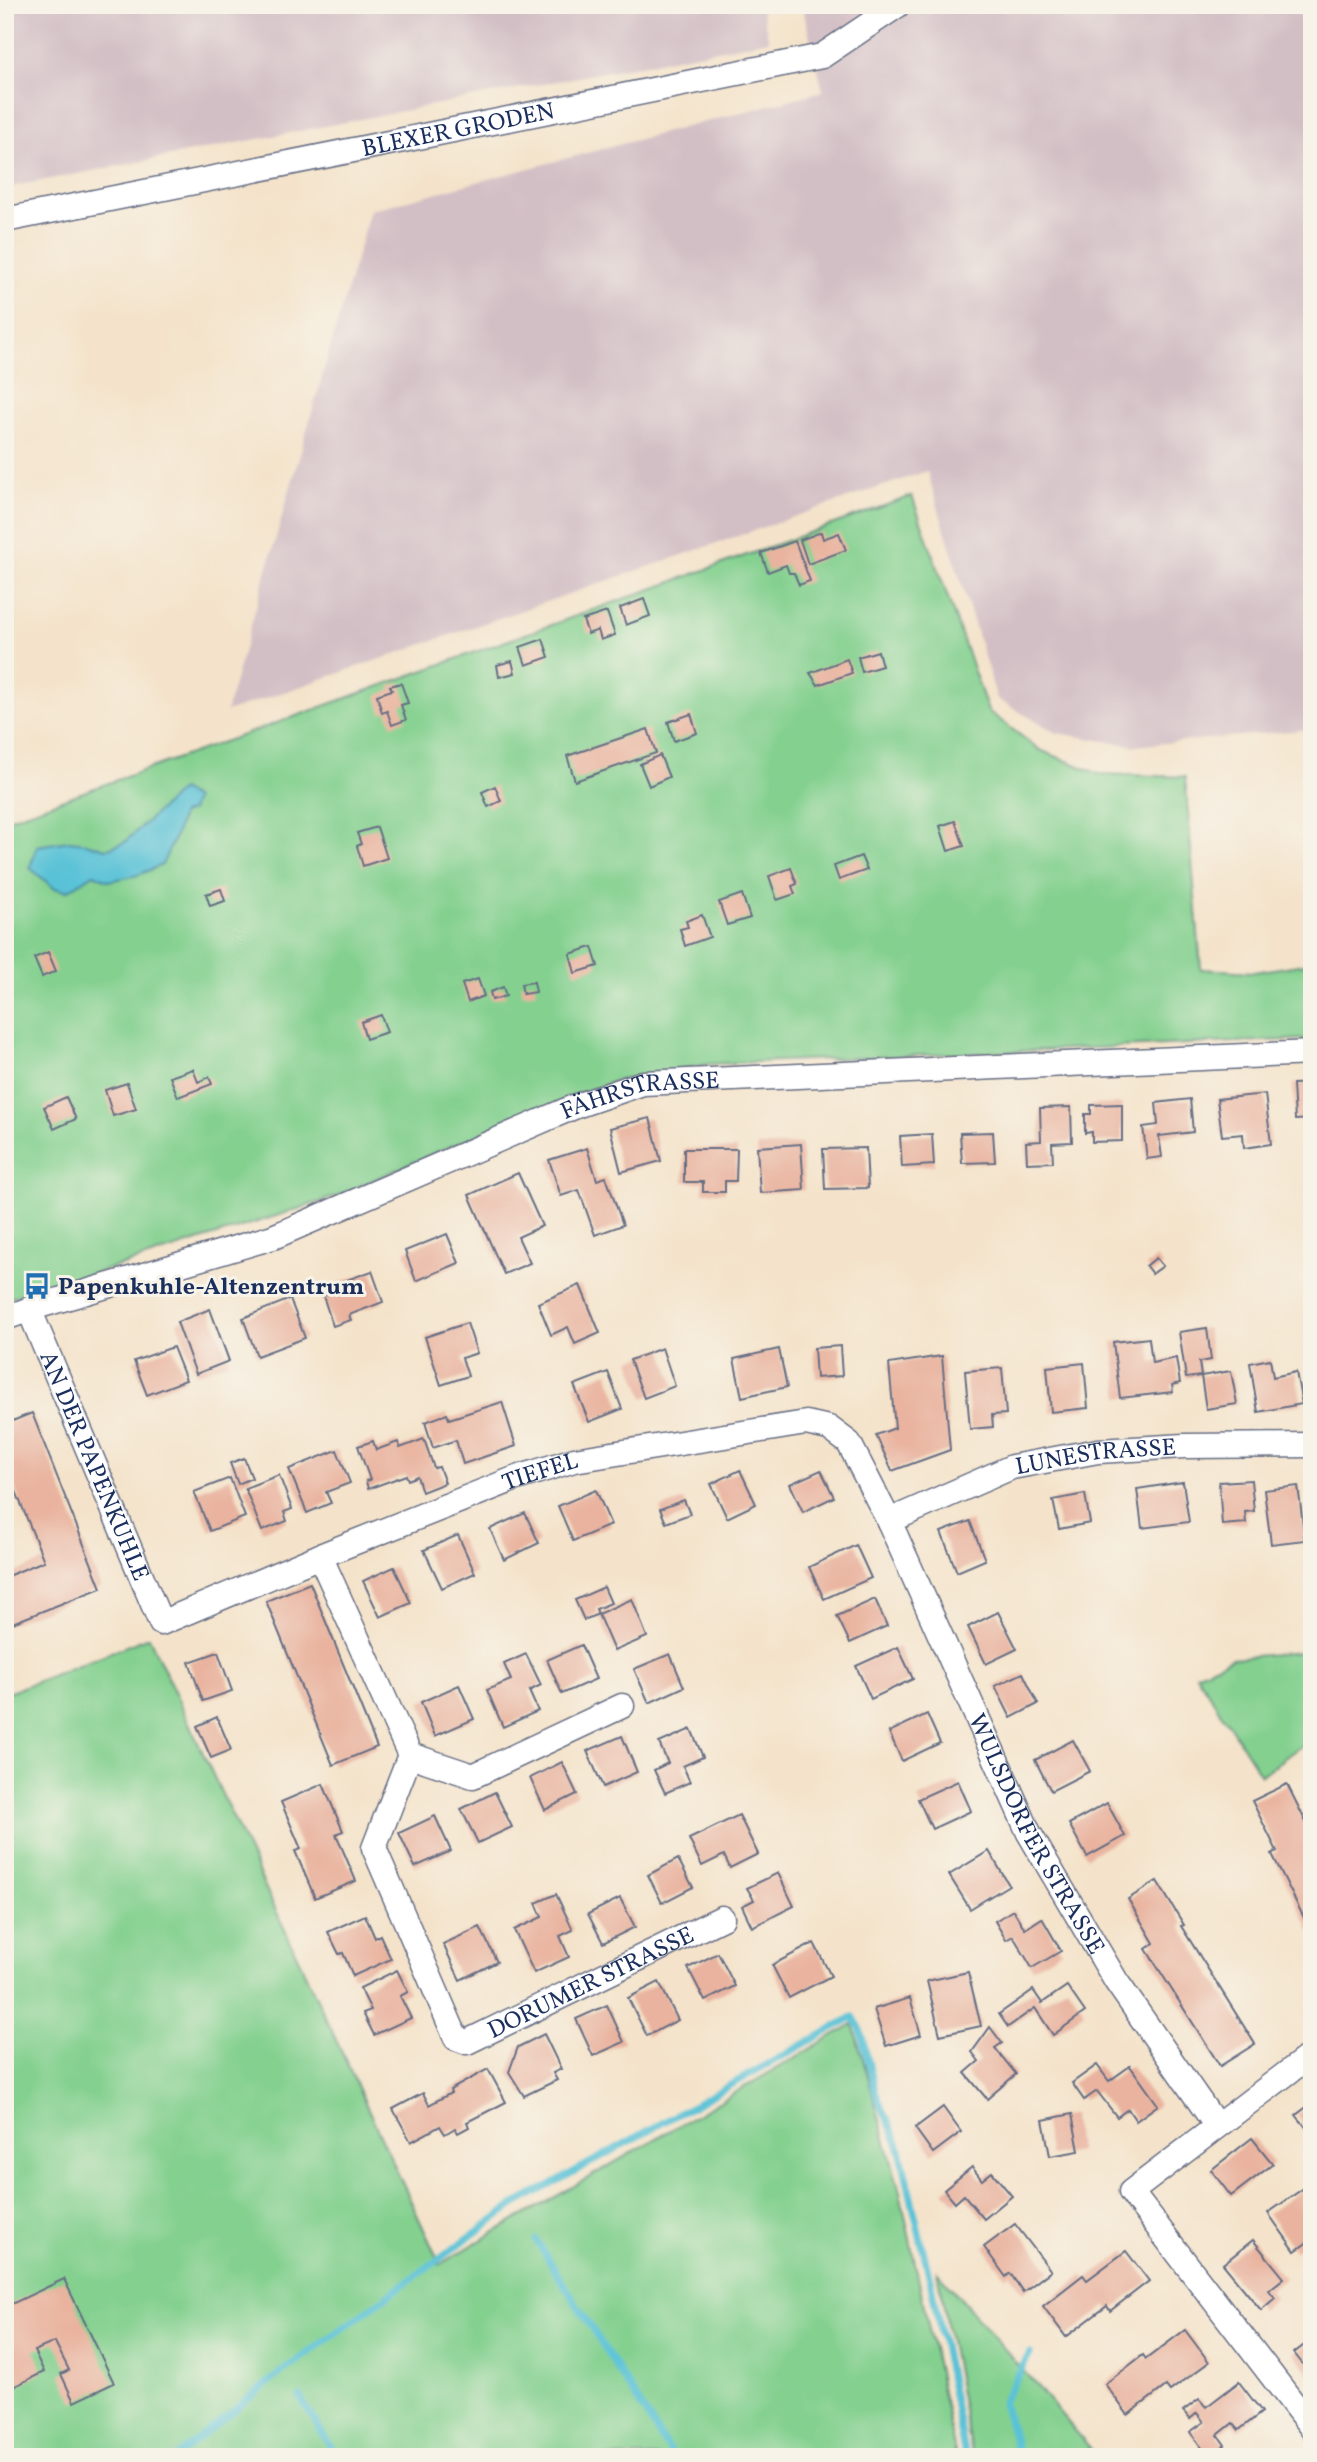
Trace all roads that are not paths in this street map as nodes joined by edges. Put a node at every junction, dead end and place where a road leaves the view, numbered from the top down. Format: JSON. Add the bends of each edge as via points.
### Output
{"nodes":[{"id":1,"x":898,"y":5,"type":"edge"},
{"id":2,"x":5,"y":220,"type":"edge"},
{"id":3,"x":1312,"y":1053,"type":"edge"},
{"id":4,"x":29,"y":1309,"type":"junction"},
{"id":5,"x":5,"y":1318,"type":"edge"},
{"id":6,"x":1312,"y":1445,"type":"edge"},
{"id":7,"x":889,"y":1521,"type":"junction"},
{"id":8,"x":320,"y":1556,"type":"junction"},
{"id":9,"x":161,"y":1623,"type":"joint"},
{"id":10,"x":622,"y":1706,"type":"dead end"},
{"id":11,"x":410,"y":1755,"type":"junction"},
{"id":12,"x":722,"y":1918,"type":"dead end"},
{"id":13,"x":1312,"y":2054,"type":"edge"},
{"id":14,"x":1216,"y":2125,"type":"junction"},
{"id":15,"x":1312,"y":2428,"type":"edge"}],
"edges":[{"from":1,"to":2,"type":"street","name":"BLEXER GRODEN","via":[[822,56]]},
{"from":3,"to":4,"type":"street","name":"FÄHRSTRASSE","via":[[643,1083],[576,1106],[273,1237]]},
{"from":4,"to":5,"type":"street","name":"FÄHRSTRASSE"},
{"from":4,"to":9,"type":"street","name":"AN DER PAPENKUHLE"},
{"from":6,"to":7,"type":"street","name":"LUNESTRASSE","via":[[1098,1451],[1012,1467]]},
{"from":7,"to":8,"type":"street","name":"TIEFEL","via":[[849,1443],[830,1428],[806,1423],[573,1460]]},
{"from":7,"to":14,"type":"street","name":"WULSDORFER STRASSE","via":[[1029,1833],[1116,1981]]},
{"from":8,"to":9,"type":"street","name":"TIEFEL"},
{"from":8,"to":11,"type":"street"},
{"from":10,"to":11,"type":"street","via":[[473,1776]]},
{"from":11,"to":12,"type":"street","name":"DORUMER STRASSE","via":[[374,1848],[456,2038],[467,2042]]},
{"from":13,"to":14,"type":"street"},
{"from":14,"to":15,"type":"street","via":[[1131,2192]]}]}
